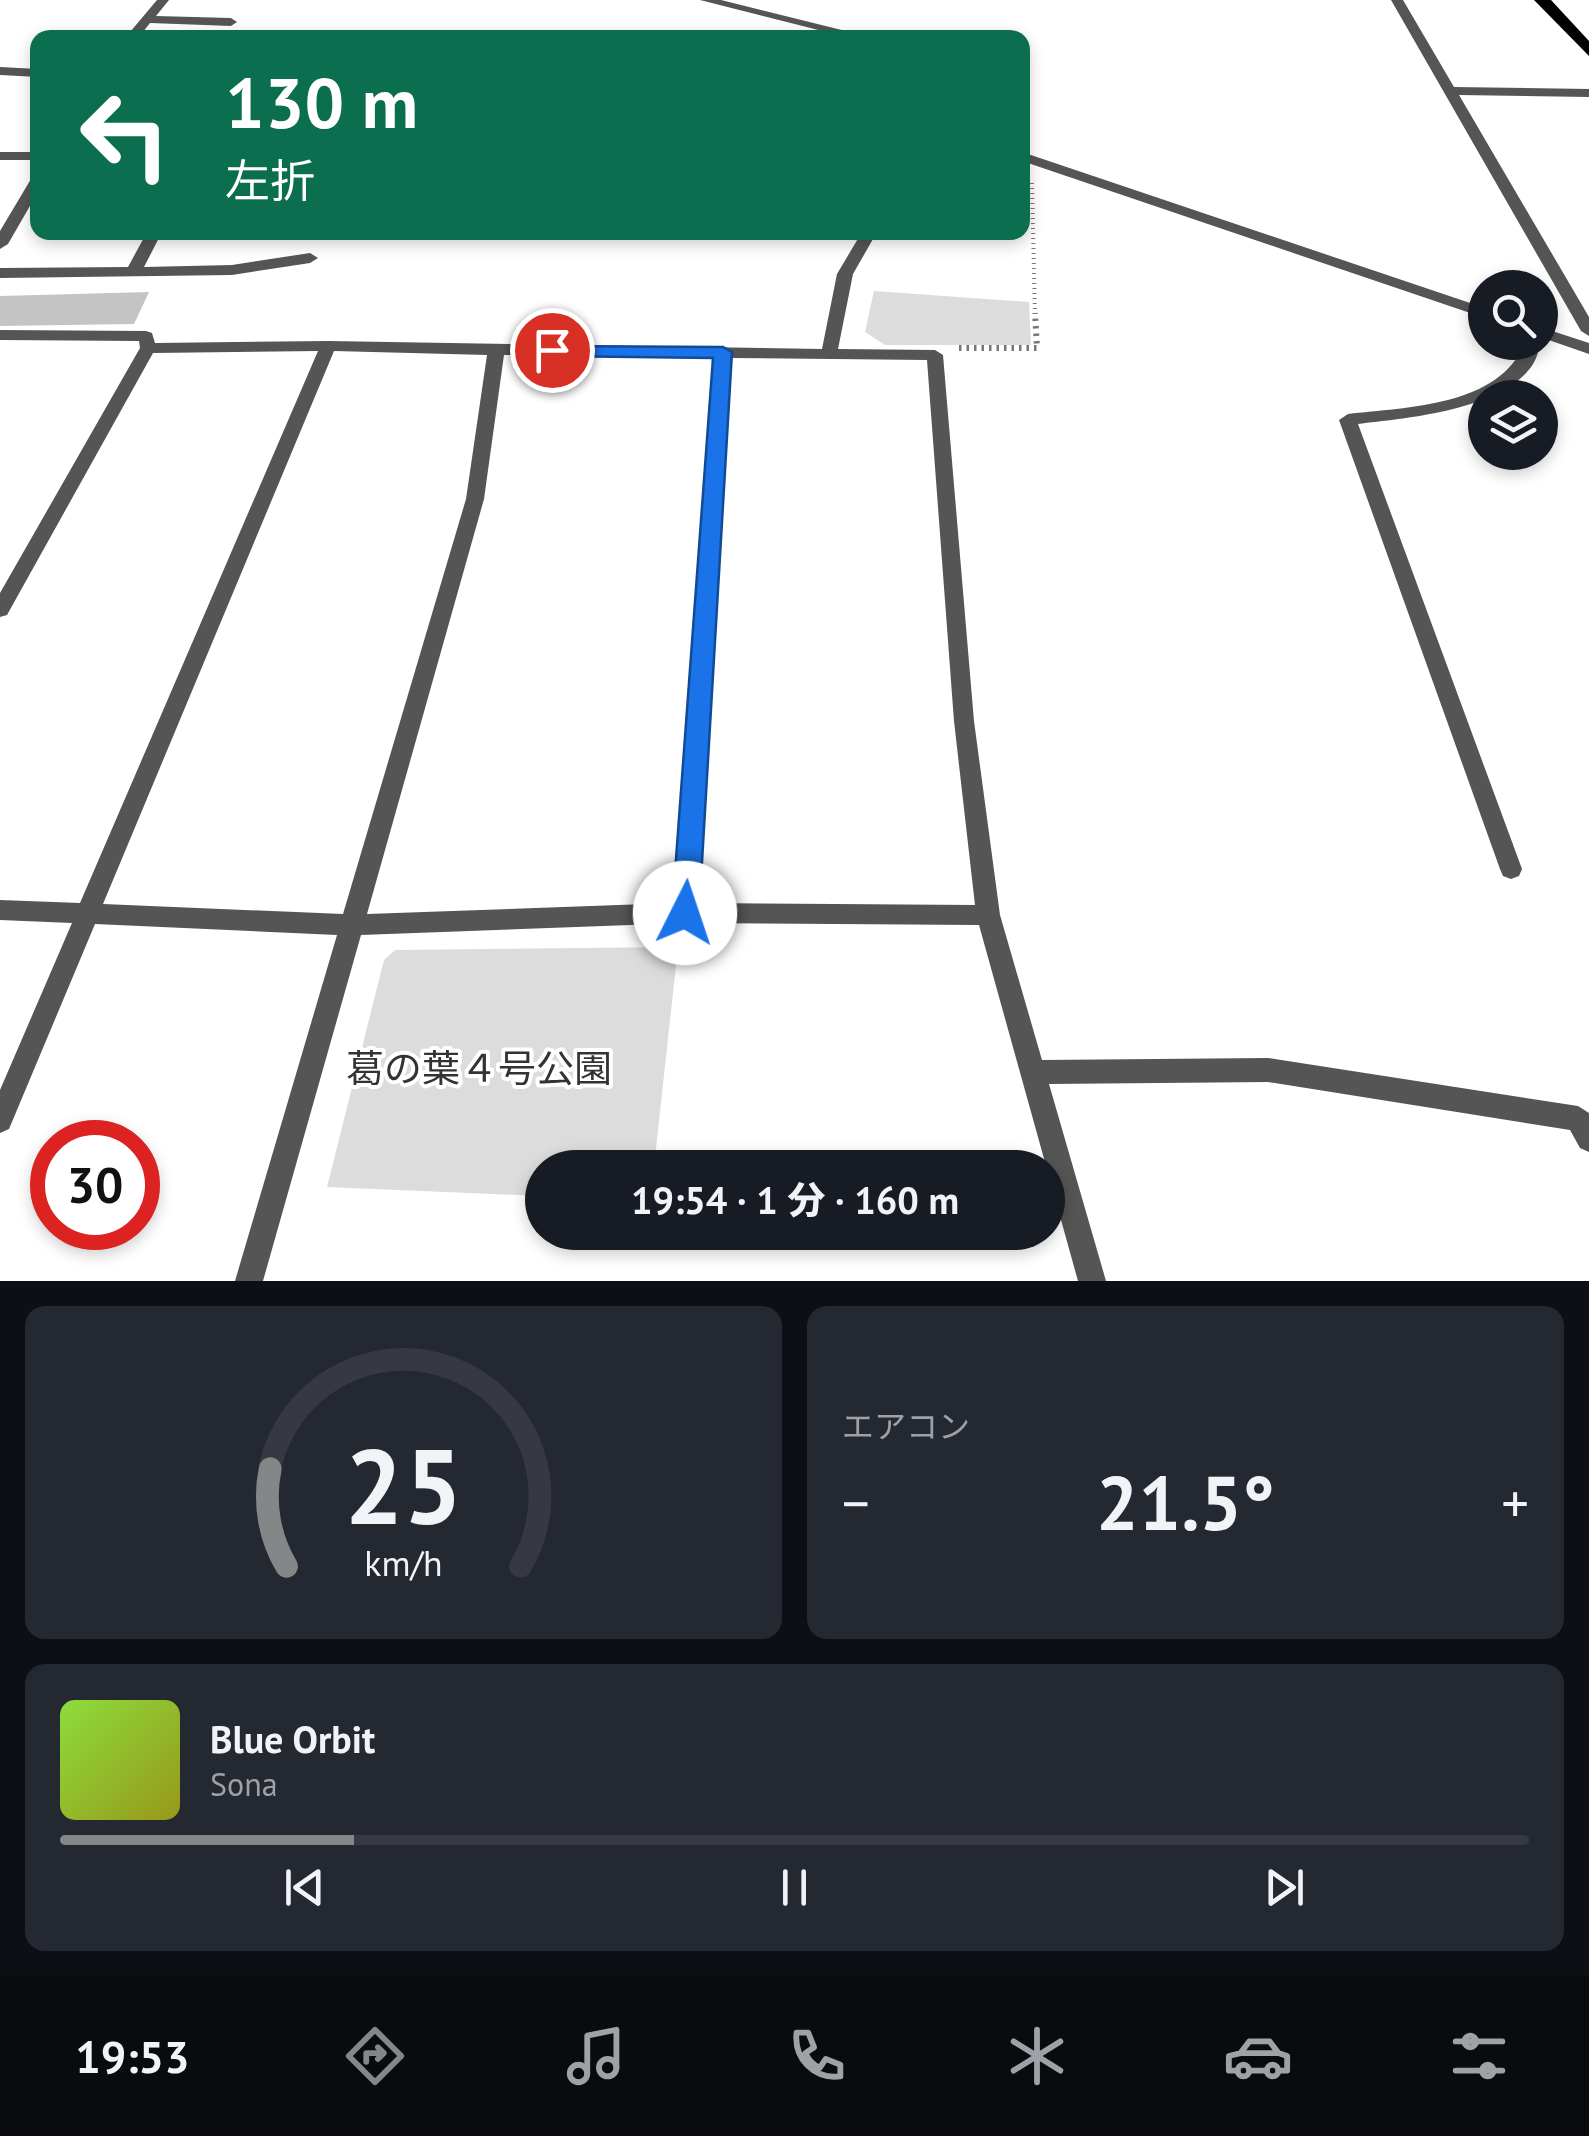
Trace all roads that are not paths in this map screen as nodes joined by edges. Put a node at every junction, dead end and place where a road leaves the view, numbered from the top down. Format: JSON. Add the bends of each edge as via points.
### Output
{"nodes":[{"id":1,"x":163,"y":0,"type":"edge"},
{"id":2,"x":706,"y":0,"type":"edge"},
{"id":3,"x":1396,"y":0,"type":"edge"},
{"id":4,"x":1542,"y":0,"type":"edge"},
{"id":5,"x":244,"y":5,"type":"dead end"},
{"id":6,"x":147,"y":19,"type":"junction"},
{"id":7,"x":231,"y":22,"type":"junction"},
{"id":8,"x":138,"y":30,"type":"edge"},
{"id":9,"x":224,"y":30,"type":"edge"},
{"id":10,"x":834,"y":30,"type":"edge"},
{"id":11,"x":1589,"y":51,"type":"edge"},
{"id":12,"x":0,"y":72,"type":"edge"},
{"id":13,"x":30,"y":73,"type":"edge"},
{"id":14,"x":1452,"y":91,"type":"junction"},
{"id":15,"x":1589,"y":94,"type":"edge"},
{"id":16,"x":0,"y":156,"type":"edge"},
{"id":17,"x":30,"y":156,"type":"edge"},
{"id":18,"x":1030,"y":158,"type":"edge"},
{"id":19,"x":30,"y":193,"type":"edge"},
{"id":20,"x":151,"y":240,"type":"edge"},
{"id":21,"x":865,"y":240,"type":"edge"},
{"id":22,"x":0,"y":244,"type":"edge"},
{"id":23,"x":310,"y":258,"type":"dead end"},
{"id":24,"x":134,"y":272,"type":"junction"},
{"id":25,"x":0,"y":274,"type":"edge"},
{"id":26,"x":1468,"y":306,"type":"edge"},
{"id":27,"x":1589,"y":330,"type":"edge"},
{"id":28,"x":0,"y":335,"type":"edge"},
{"id":29,"x":1558,"y":338,"type":"edge"},
{"id":30,"x":328,"y":346,"type":"junction"},
{"id":31,"x":148,"y":348,"type":"junction"},
{"id":32,"x":1589,"y":348,"type":"edge"},
{"id":33,"x":496,"y":350,"type":"junction"},
{"id":34,"x":723,"y":352,"type":"junction"},
{"id":35,"x":830,"y":353,"type":"junction"},
{"id":36,"x":1531,"y":360,"type":"edge"},
{"id":37,"x":0,"y":610,"type":"edge"},
{"id":38,"x":1511,"y":869,"type":"dead end"},
{"id":39,"x":0,"y":910,"type":"edge"},
{"id":40,"x":685,"y":913,"type":"junction"},
{"id":41,"x":88,"y":914,"type":"junction"},
{"id":42,"x":988,"y":915,"type":"junction"},
{"id":43,"x":350,"y":925,"type":"junction"},
{"id":44,"x":1034,"y":1072,"type":"junction"},
{"id":45,"x":0,"y":1120,"type":"edge"},
{"id":46,"x":1589,"y":1139,"type":"edge"},
{"id":47,"x":249,"y":1281,"type":"edge"},
{"id":48,"x":1092,"y":1281,"type":"edge"}],
"edges":[{"from":1,"to":6,"type":"street"},
{"from":2,"to":10,"type":"street"},
{"from":3,"to":14,"type":"street"},
{"from":4,"to":11,"type":"highway"},
{"from":5,"to":7,"type":"street"},
{"from":6,"to":7,"type":"street"},
{"from":6,"to":8,"type":"street"},
{"from":7,"to":9,"type":"street"},
{"from":12,"to":13,"type":"street"},
{"from":14,"to":15,"type":"street"},
{"from":14,"to":27,"type":"street"},
{"from":16,"to":17,"type":"street"},
{"from":18,"to":26,"type":"street"},
{"from":19,"to":22,"type":"street"},
{"from":20,"to":24,"type":"street"},
{"from":21,"to":35,"type":"street","via":[[845,274]]},
{"from":23,"to":24,"type":"street","via":[[232,270]]},
{"from":24,"to":25,"type":"street"},
{"from":28,"to":31,"type":"street","via":[[146,336]]},
{"from":29,"to":32,"type":"street"},
{"from":30,"to":31,"type":"street"},
{"from":30,"to":33,"type":"street"},
{"from":30,"to":41,"type":"street"},
{"from":31,"to":37,"type":"street"},
{"from":33,"to":34,"type":"street"},
{"from":33,"to":43,"type":"street","via":[[475,500]]},
{"from":34,"to":35,"type":"street"},
{"from":34,"to":40,"type":"street"},
{"from":35,"to":42,"type":"street","via":[[934,355],[964,721]]},
{"from":36,"to":38,"type":"street","via":[[1487,393],[1348,420]]},
{"from":39,"to":41,"type":"street"},
{"from":40,"to":42,"type":"street"},
{"from":40,"to":43,"type":"street"},
{"from":41,"to":43,"type":"street"},
{"from":41,"to":45,"type":"street"},
{"from":42,"to":44,"type":"street"},
{"from":43,"to":47,"type":"street"},
{"from":44,"to":46,"type":"street","via":[[1268,1070],[1578,1119]]},
{"from":44,"to":48,"type":"street"}]}
